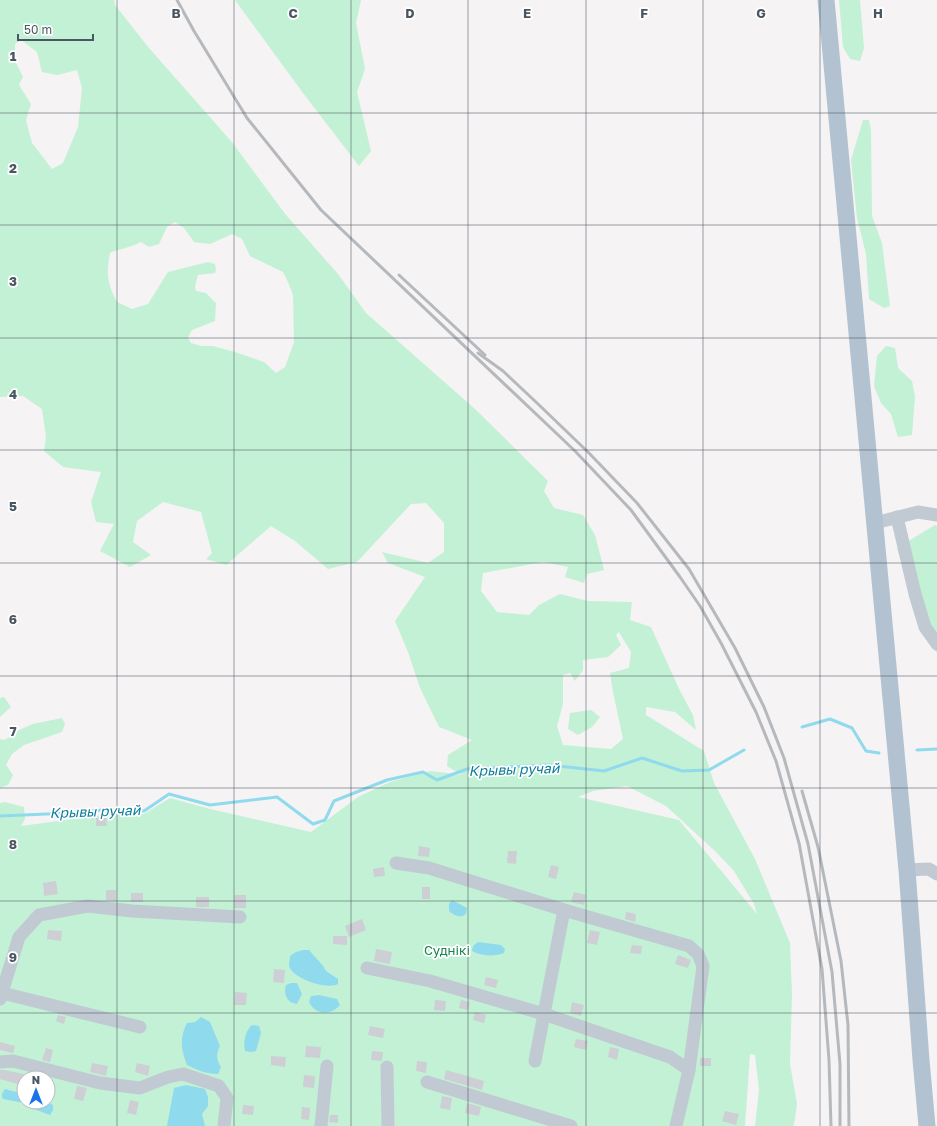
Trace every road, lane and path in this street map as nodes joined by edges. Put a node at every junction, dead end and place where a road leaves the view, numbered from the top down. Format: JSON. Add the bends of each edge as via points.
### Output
{"nodes":[{"id":1,"x":826,"y":0,"type":"edge"},
{"id":2,"x":937,"y":515,"type":"edge"},
{"id":3,"x":897,"y":517,"type":"junction"},
{"id":4,"x":875,"y":523,"type":"junction"},
{"id":5,"x":937,"y":644,"type":"edge"},
{"id":6,"x":396,"y":862,"type":"dead end"},
{"id":7,"x":908,"y":870,"type":"junction"},
{"id":8,"x":937,"y":874,"type":"edge"},
{"id":9,"x":564,"y":910,"type":"junction"},
{"id":10,"x":240,"y":917,"type":"dead end"},
{"id":11,"x":367,"y":968,"type":"dead end"},
{"id":12,"x":1,"y":996,"type":"edge"},
{"id":13,"x":544,"y":1014,"type":"junction"},
{"id":14,"x":140,"y":1027,"type":"dead end"},
{"id":15,"x":535,"y":1061,"type":"dead end"},
{"id":16,"x":0,"y":1062,"type":"edge"},
{"id":17,"x":326,"y":1066,"type":"dead end"},
{"id":18,"x":387,"y":1067,"type":"dead end"},
{"id":19,"x":689,"y":1070,"type":"junction"},
{"id":20,"x":427,"y":1082,"type":"dead end"},
{"id":21,"x":224,"y":1126,"type":"edge"},
{"id":22,"x":321,"y":1126,"type":"edge"},
{"id":23,"x":388,"y":1126,"type":"edge"},
{"id":24,"x":571,"y":1126,"type":"edge"},
{"id":25,"x":676,"y":1126,"type":"edge"},
{"id":26,"x":927,"y":1126,"type":"edge"}],
"edges":[{"from":1,"to":4,"type":"main road"},
{"from":2,"to":3,"type":"street","via":[[918,512]]},
{"from":3,"to":4,"type":"street"},
{"from":3,"to":5,"type":"street","via":[[925,627]]},
{"from":4,"to":7,"type":"main road"},
{"from":6,"to":9,"type":"street","via":[[429,868]]},
{"from":7,"to":8,"type":"street","via":[[929,869]]},
{"from":7,"to":26,"type":"main road","via":[[920,1060]]},
{"from":9,"to":13,"type":"street"},
{"from":9,"to":19,"type":"street","via":[[688,946],[698,954],[703,966]]},
{"from":10,"to":12,"type":"street","via":[[88,906],[39,915],[19,937]]},
{"from":11,"to":13,"type":"street","via":[[430,981]]},
{"from":12,"to":14,"type":"street"},
{"from":13,"to":15,"type":"street"},
{"from":13,"to":19,"type":"street","via":[[670,1057]]},
{"from":16,"to":21,"type":"street","via":[[13,1061],[100,1083],[140,1088],[183,1074],[219,1086],[227,1098]]},
{"from":17,"to":22,"type":"street"},
{"from":18,"to":23,"type":"street"},
{"from":19,"to":25,"type":"street"},
{"from":20,"to":24,"type":"street"}]}
